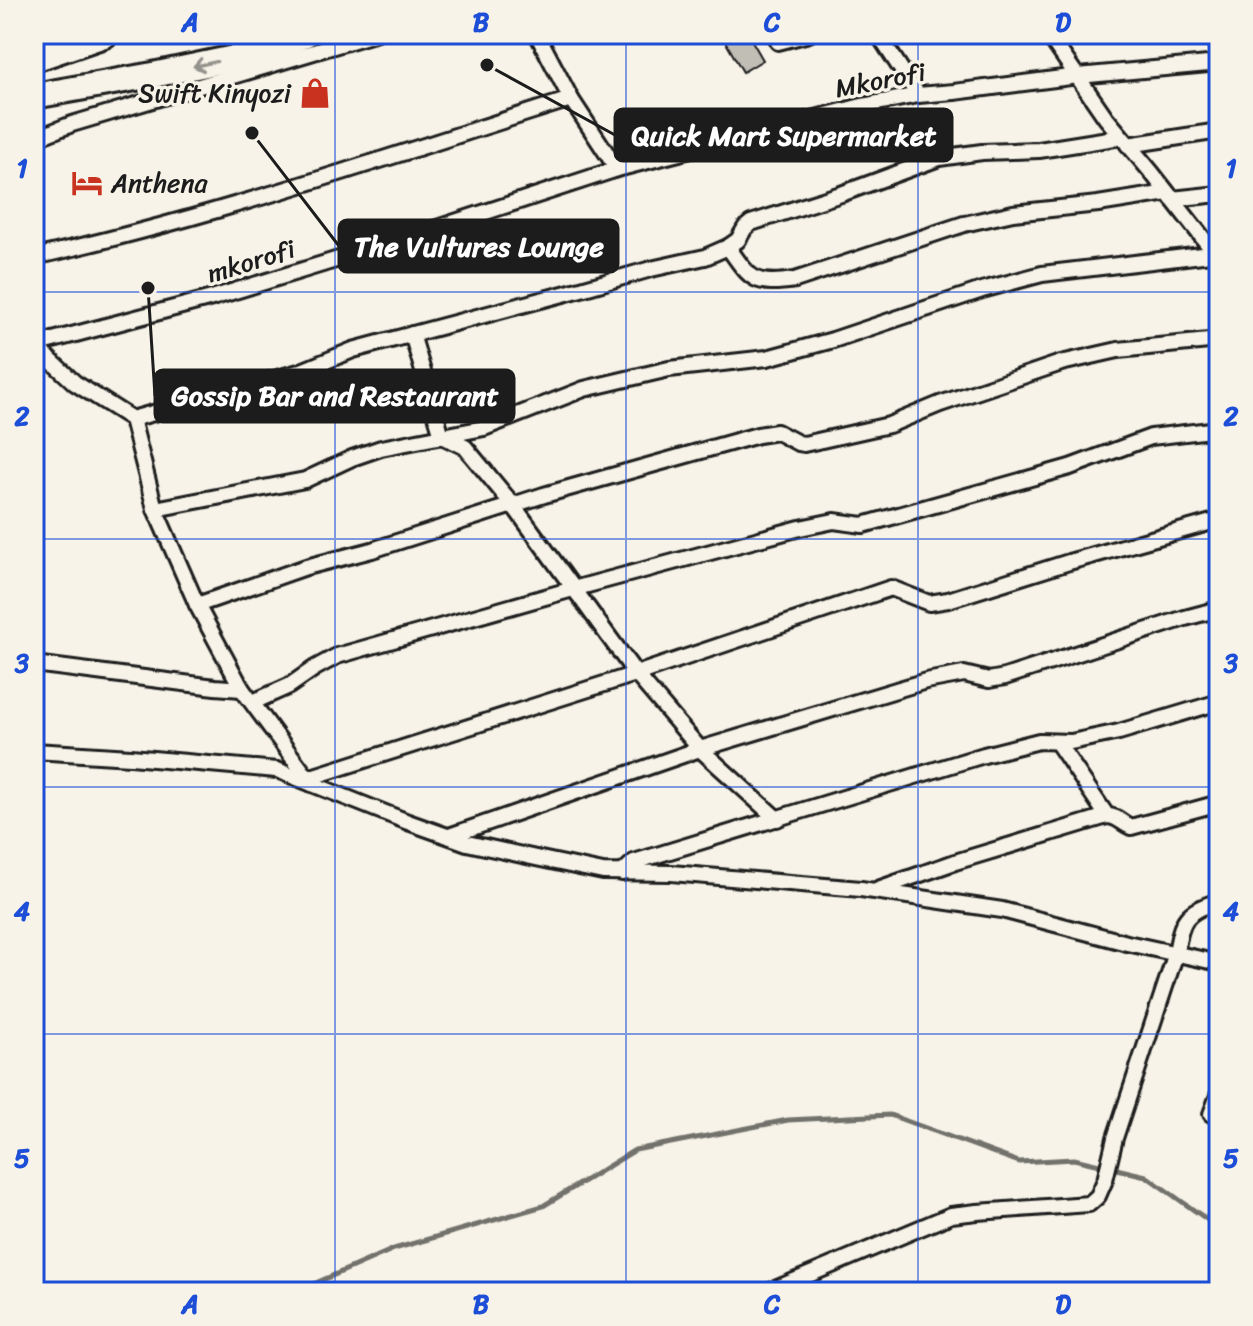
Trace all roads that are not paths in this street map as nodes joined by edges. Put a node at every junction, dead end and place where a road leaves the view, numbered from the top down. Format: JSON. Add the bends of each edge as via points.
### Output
{"nodes":[{"id":1,"x":104,"y":34,"type":"edge"},
{"id":2,"x":306,"y":34,"type":"edge"},
{"id":3,"x":374,"y":34,"type":"edge"},
{"id":4,"x":537,"y":34,"type":"edge"},
{"id":5,"x":809,"y":34,"type":"edge"},
{"id":6,"x":878,"y":34,"type":"edge"},
{"id":7,"x":1048,"y":34,"type":"edge"},
{"id":8,"x":1210,"y":34,"type":"edge"},
{"id":9,"x":778,"y":42,"type":"dead end"},
{"id":10,"x":1219,"y":48,"type":"edge"},
{"id":11,"x":34,"y":58,"type":"edge"},
{"id":12,"x":1219,"y":63,"type":"edge"},
{"id":13,"x":1078,"y":76,"type":"junction"},
{"id":14,"x":918,"y":95,"type":"junction"},
{"id":15,"x":34,"y":96,"type":"edge"},
{"id":16,"x":571,"y":99,"type":"junction"},
{"id":17,"x":1219,"y":131,"type":"edge"},
{"id":18,"x":34,"y":139,"type":"edge"},
{"id":19,"x":1124,"y":141,"type":"junction"},
{"id":20,"x":617,"y":169,"type":"junction"},
{"id":21,"x":1219,"y":194,"type":"edge"},
{"id":22,"x":1170,"y":196,"type":"junction"},
{"id":23,"x":728,"y":247,"type":"junction"},
{"id":24,"x":1217,"y":255,"type":"edge"},
{"id":25,"x":34,"y":257,"type":"edge"},
{"id":26,"x":412,"y":334,"type":"junction"},
{"id":27,"x":1219,"y":340,"type":"edge"},
{"id":28,"x":34,"y":345,"type":"edge"},
{"id":29,"x":132,"y":419,"type":"junction"},
{"id":30,"x":1219,"y":429,"type":"edge"},
{"id":31,"x":442,"y":436,"type":"junction"},
{"id":32,"x":513,"y":505,"type":"junction"},
{"id":33,"x":155,"y":509,"type":"junction"},
{"id":34,"x":1219,"y":520,"type":"edge"},
{"id":35,"x":573,"y":589,"type":"junction"},
{"id":36,"x":197,"y":605,"type":"junction"},
{"id":37,"x":1219,"y":609,"type":"edge"},
{"id":38,"x":34,"y":664,"type":"edge"},
{"id":39,"x":636,"y":674,"type":"junction"},
{"id":40,"x":242,"y":689,"type":"junction"},
{"id":41,"x":253,"y":702,"type":"junction"},
{"id":42,"x":1219,"y":702,"type":"edge"},
{"id":43,"x":1057,"y":742,"type":"junction"},
{"id":44,"x":700,"y":749,"type":"junction"},
{"id":45,"x":34,"y":751,"type":"edge"},
{"id":46,"x":310,"y":781,"type":"junction"},
{"id":47,"x":1219,"y":803,"type":"edge"},
{"id":48,"x":1107,"y":816,"type":"junction"},
{"id":49,"x":777,"y":819,"type":"junction"},
{"id":50,"x":449,"y":836,"type":"junction"},
{"id":51,"x":622,"y":873,"type":"junction"},
{"id":52,"x":875,"y":891,"type":"junction"},
{"id":53,"x":1219,"y":901,"type":"edge"},
{"id":54,"x":1176,"y":953,"type":"junction"},
{"id":55,"x":1219,"y":963,"type":"edge"},
{"id":56,"x":1219,"y":1093,"type":"edge"},
{"id":57,"x":1211,"y":1114,"type":"dead end"},
{"id":58,"x":768,"y":1292,"type":"edge"}],
"edges":[{"from":1,"to":11,"type":"highway"},
{"from":2,"to":15,"type":"highway","one_way":true,"via":[[258,53]]},
{"from":3,"to":18,"type":"street"},
{"from":4,"to":16,"type":"street"},
{"from":5,"to":9,"type":"street"},
{"from":6,"to":14,"type":"street"},
{"from":7,"to":13,"type":"street"},
{"from":8,"to":10,"type":"street"},
{"from":12,"to":13,"type":"street","name":"Mkorofi"},
{"from":13,"to":14,"type":"street","name":"Mkorofi"},
{"from":13,"to":19,"type":"street"},
{"from":14,"to":20,"type":"street","name":"Mkorofi"},
{"from":16,"to":20,"type":"street"},
{"from":16,"to":25,"type":"street","via":[[232,206]]},
{"from":17,"to":19,"type":"street"},
{"from":19,"to":22,"type":"street"},
{"from":19,"to":23,"type":"street","via":[[939,158],[751,223]]},
{"from":20,"to":28,"type":"street","name":"mkorofi","via":[[212,298]]},
{"from":21,"to":22,"type":"street"},
{"from":22,"to":23,"type":"street","via":[[1000,216],[777,283],[759,282],[746,273]]},
{"from":22,"to":24,"type":"street"},
{"from":23,"to":26,"type":"street"},
{"from":24,"to":31,"type":"street","via":[[1042,274],[767,358],[669,369],[584,389],[484,428]]},
{"from":26,"to":29,"type":"street"},
{"from":26,"to":31,"type":"street"},
{"from":27,"to":32,"type":"street","via":[[1103,353],[889,425],[804,444],[777,432],[758,435]]},
{"from":28,"to":29,"type":"street","via":[[75,383]]},
{"from":29,"to":33,"type":"street"},
{"from":30,"to":35,"type":"street","via":[[1151,437],[1070,467],[863,525],[834,521],[800,528]]},
{"from":31,"to":32,"type":"street","via":[[465,447]]},
{"from":31,"to":33,"type":"street","via":[[381,448],[305,480]]},
{"from":32,"to":35,"type":"street"},
{"from":32,"to":36,"type":"street"},
{"from":33,"to":36,"type":"street"},
{"from":34,"to":39,"type":"street","via":[[948,600],[929,603],[891,588]]},
{"from":35,"to":39,"type":"street"},
{"from":35,"to":41,"type":"street","via":[[337,656]]},
{"from":36,"to":40,"type":"street"},
{"from":37,"to":44,"type":"street","via":[[1005,677],[989,680],[964,674],[926,681]]},
{"from":38,"to":40,"type":"street"},
{"from":39,"to":44,"type":"street"},
{"from":39,"to":46,"type":"street"},
{"from":40,"to":41,"type":"street"},
{"from":41,"to":46,"type":"street"},
{"from":42,"to":43,"type":"street","via":[[1119,732]]},
{"from":43,"to":48,"type":"street"},
{"from":43,"to":49,"type":"street","via":[[1039,741],[984,755]]},
{"from":44,"to":49,"type":"street"},
{"from":44,"to":50,"type":"street"},
{"from":45,"to":46,"type":"street","via":[[277,770]]},
{"from":46,"to":50,"type":"street"},
{"from":47,"to":48,"type":"street","via":[[1131,827]]},
{"from":48,"to":52,"type":"street"},
{"from":49,"to":51,"type":"street","via":[[634,862]]},
{"from":50,"to":51,"type":"street"},
{"from":51,"to":52,"type":"street"},
{"from":52,"to":54,"type":"street","via":[[1002,910]]},
{"from":53,"to":54,"type":"street","via":[[1190,913],[1181,926]]},
{"from":54,"to":55,"type":"street"},
{"from":54,"to":58,"type":"street","via":[[1105,1180],[1089,1204],[951,1215]]},
{"from":56,"to":57,"type":"street"}]}
